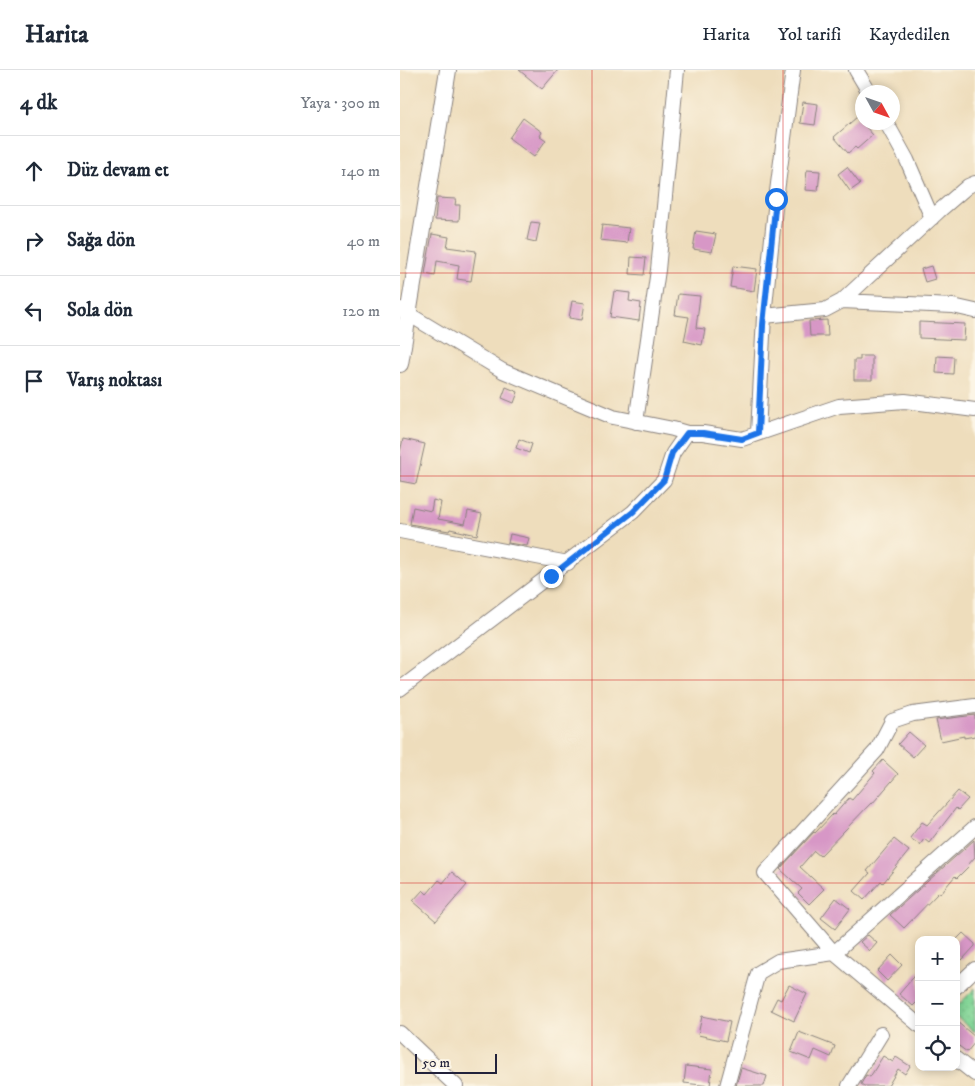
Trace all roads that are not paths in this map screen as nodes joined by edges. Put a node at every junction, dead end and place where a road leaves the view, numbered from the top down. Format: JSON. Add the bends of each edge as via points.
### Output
{"nodes":[{"id":1,"x":448,"y":70,"type":"edge"},
{"id":2,"x":677,"y":70,"type":"edge"},
{"id":3,"x":793,"y":70,"type":"edge"},
{"id":4,"x":856,"y":70,"type":"edge"},
{"id":5,"x":865,"y":85,"type":"edge"},
{"id":6,"x":890,"y":130,"type":"edge"},
{"id":7,"x":975,"y":183,"type":"edge"},
{"id":8,"x":932,"y":218,"type":"junction"},
{"id":9,"x":842,"y":301,"type":"junction"},
{"id":10,"x":975,"y":310,"type":"edge"},
{"id":11,"x":404,"y":311,"type":"edge"},
{"id":12,"x":764,"y":316,"type":"junction"},
{"id":13,"x":400,"y":364,"type":"edge"},
{"id":14,"x":975,"y":410,"type":"edge"},
{"id":15,"x":636,"y":422,"type":"junction"},
{"id":16,"x":687,"y":433,"type":"junction"},
{"id":17,"x":758,"y":433,"type":"junction"},
{"id":18,"x":400,"y":531,"type":"edge"},
{"id":19,"x":568,"y":562,"type":"junction"},
{"id":20,"x":400,"y":689,"type":"edge"},
{"id":21,"x":975,"y":706,"type":"edge"},
{"id":22,"x":975,"y":827,"type":"edge"},
{"id":23,"x":834,"y":953,"type":"junction"},
{"id":24,"x":975,"y":969,"type":"edge"},
{"id":25,"x":960,"y":983,"type":"edge"},
{"id":26,"x":915,"y":1021,"type":"edge"},
{"id":27,"x":400,"y":1033,"type":"edge"},
{"id":28,"x":881,"y":1034,"type":"dead end"},
{"id":29,"x":960,"y":1062,"type":"edge"},
{"id":30,"x":975,"y":1074,"type":"edge"},
{"id":31,"x":456,"y":1086,"type":"edge"},
{"id":32,"x":727,"y":1086,"type":"edge"},
{"id":33,"x":849,"y":1086,"type":"edge"}],
"edges":[{"from":1,"to":11,"type":"main road"},
{"from":2,"to":15,"type":"street","via":[[658,270]]},
{"from":3,"to":12,"type":"street"},
{"from":4,"to":5,"type":"street"},
{"from":6,"to":8,"type":"street"},
{"from":7,"to":8,"type":"street"},
{"from":8,"to":9,"type":"street"},
{"from":9,"to":10,"type":"street","via":[[953,306]]},
{"from":9,"to":12,"type":"street","via":[[825,310]]},
{"from":11,"to":13,"type":"main road"},
{"from":11,"to":15,"type":"street","via":[[503,371],[613,417]]},
{"from":12,"to":17,"type":"street"},
{"from":14,"to":17,"type":"street","via":[[905,401],[839,406]]},
{"from":15,"to":16,"type":"street"},
{"from":16,"to":17,"type":"street","via":[[742,439]]},
{"from":16,"to":19,"type":"street","via":[[672,453],[664,480],[633,512]]},
{"from":18,"to":19,"type":"street"},
{"from":19,"to":20,"type":"street"},
{"from":21,"to":23,"type":"street","via":[[913,714],[892,721],[878,750],[764,873]]},
{"from":22,"to":23,"type":"street"},
{"from":23,"to":26,"type":"street"},
{"from":23,"to":32,"type":"street","via":[[778,961],[758,972]]},
{"from":24,"to":25,"type":"street"},
{"from":27,"to":31,"type":"street"},
{"from":28,"to":33,"type":"street"},
{"from":29,"to":30,"type":"street"}]}
